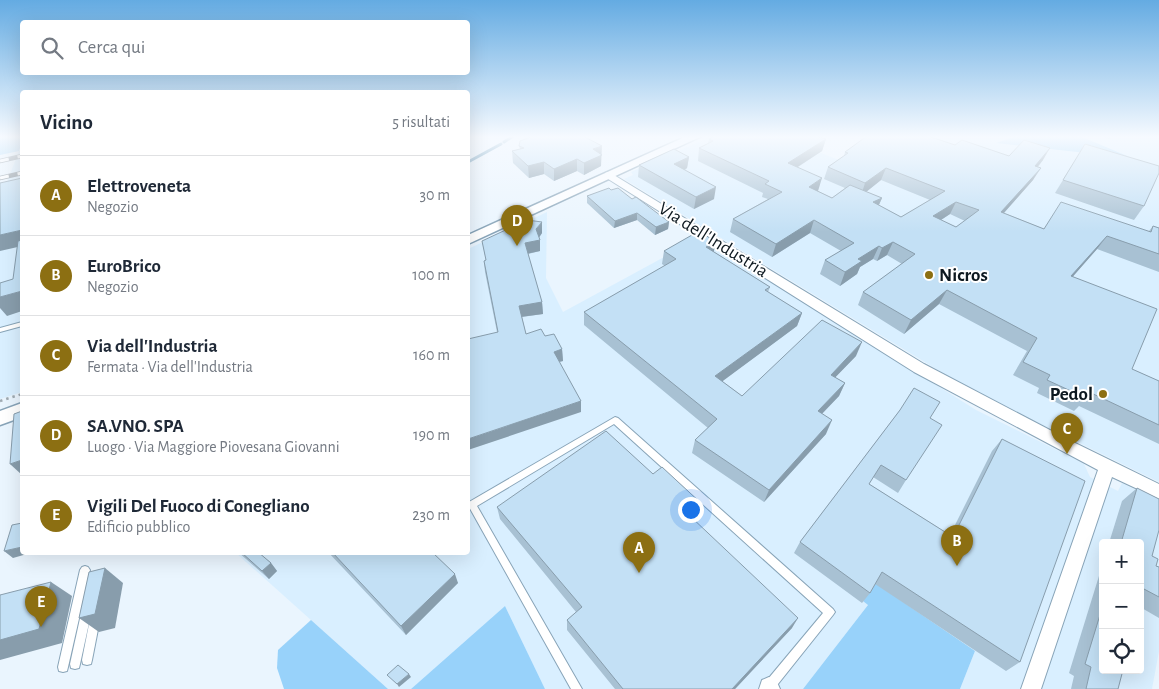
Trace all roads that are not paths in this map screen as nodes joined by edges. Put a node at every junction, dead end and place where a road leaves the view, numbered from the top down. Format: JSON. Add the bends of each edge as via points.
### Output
{"nodes":[{"id":1,"x":624,"y":168,"type":"edge"},
{"id":2,"x":609,"y":175,"type":"junction"},
{"id":3,"x":470,"y":239,"type":"edge"},
{"id":4,"x":20,"y":325,"type":"edge"},
{"id":5,"x":0,"y":330,"type":"edge"},
{"id":6,"x":20,"y":411,"type":"edge"},
{"id":7,"x":0,"y":418,"type":"edge"},
{"id":8,"x":1108,"y":466,"type":"junction"},
{"id":9,"x":1159,"y":492,"type":"edge"},
{"id":10,"x":96,"y":567,"type":"dead end"},
{"id":11,"x":85,"y":570,"type":"dead end"},
{"id":12,"x":97,"y":612,"type":"edge"},
{"id":13,"x":87,"y":660,"type":"dead end"},
{"id":14,"x":75,"y":664,"type":"dead end"},
{"id":15,"x":63,"y":667,"type":"dead end"},
{"id":16,"x":769,"y":688,"type":"edge"},
{"id":17,"x":577,"y":689,"type":"edge"},
{"id":18,"x":1030,"y":689,"type":"edge"}],
"edges":[{"from":1,"to":2,"type":"street"},
{"from":2,"to":3,"type":"street"},
{"from":2,"to":8,"type":"street","name":"Via dell'Industria","via":[[919,368]]},
{"from":4,"to":5,"type":"lane"},
{"from":6,"to":7,"type":"street"},
{"from":8,"to":9,"type":"street","name":"Via dell'Industria"},
{"from":8,"to":18,"type":"street"},
{"from":10,"to":14,"type":"lane"},
{"from":11,"to":15,"type":"lane"},
{"from":12,"to":13,"type":"lane"},
{"from":16,"to":17,"type":"lane","via":[[830,612],[615,420],[472,505]]}]}
